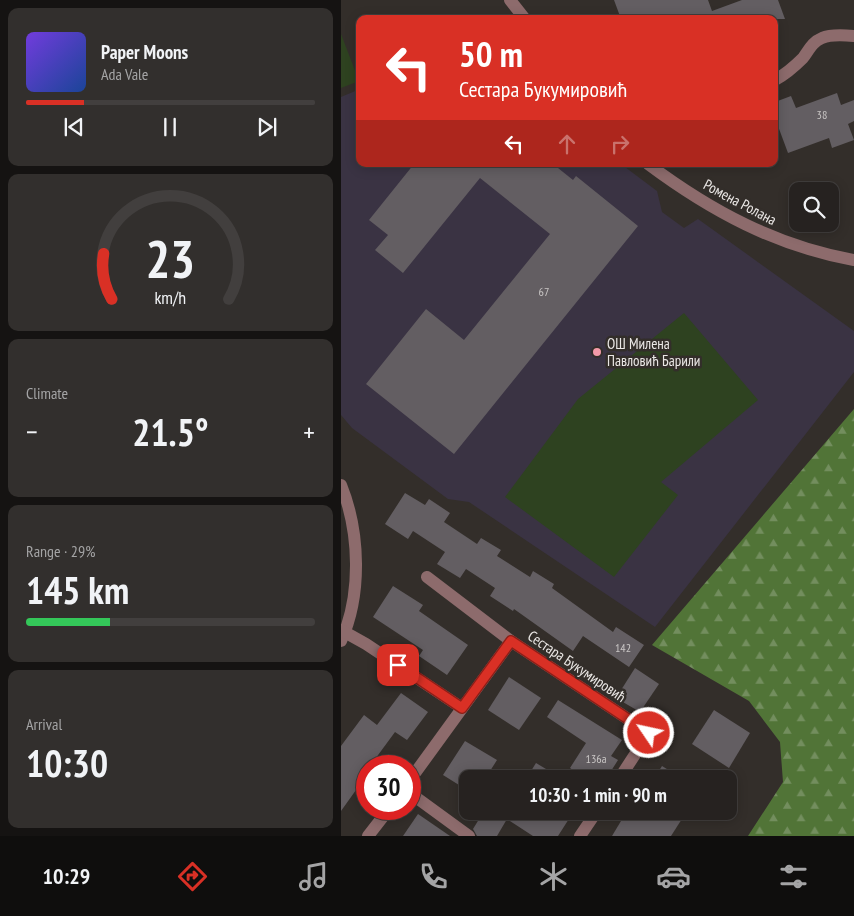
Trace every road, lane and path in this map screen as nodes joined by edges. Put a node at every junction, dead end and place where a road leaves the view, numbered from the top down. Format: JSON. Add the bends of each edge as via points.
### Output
{"nodes":[{"id":1,"x":510,"y":0,"type":"edge"},
{"id":2,"x":522,"y":15,"type":"edge"},
{"id":3,"x":854,"y":36,"type":"edge"},
{"id":4,"x":778,"y":78,"type":"edge"},
{"id":5,"x":652,"y":167,"type":"edge"},
{"id":6,"x":854,"y":260,"type":"edge"},
{"id":7,"x":341,"y":485,"type":"edge"},
{"id":8,"x":427,"y":577,"type":"dead end"},
{"id":9,"x":342,"y":634,"type":"edge"},
{"id":10,"x":511,"y":641,"type":"junction"},
{"id":11,"x":462,"y":708,"type":"junction"},
{"id":12,"x":421,"y":765,"type":"edge"},
{"id":13,"x":625,"y":770,"type":"edge"},
{"id":14,"x":421,"y":801,"type":"edge"},
{"id":15,"x":380,"y":820,"type":"edge"},
{"id":16,"x":591,"y":820,"type":"edge"},
{"id":17,"x":368,"y":836,"type":"edge"},
{"id":18,"x":469,"y":836,"type":"edge"},
{"id":19,"x":581,"y":836,"type":"edge"}],
"edges":[{"from":1,"to":2,"type":"street"},
{"from":3,"to":4,"type":"street","via":[[820,38]]},
{"from":5,"to":6,"type":"street","name":"Ромена Ролана","via":[[737,221],[791,245]]},
{"from":7,"to":9,"type":"street","via":[[352,518],[356,555],[353,596]]},
{"from":8,"to":10,"type":"street"},
{"from":9,"to":11,"type":"street","via":[[366,644]]},
{"from":10,"to":11,"type":"street","name":"Сестара Букумировић"},
{"from":10,"to":13,"type":"street","name":"Сестара Букумировић","via":[[649,733]]},
{"from":11,"to":12,"type":"street","name":"Сестара Букумировић"},
{"from":14,"to":18,"type":"street"},
{"from":15,"to":17,"type":"street"},
{"from":16,"to":19,"type":"street"}]}
